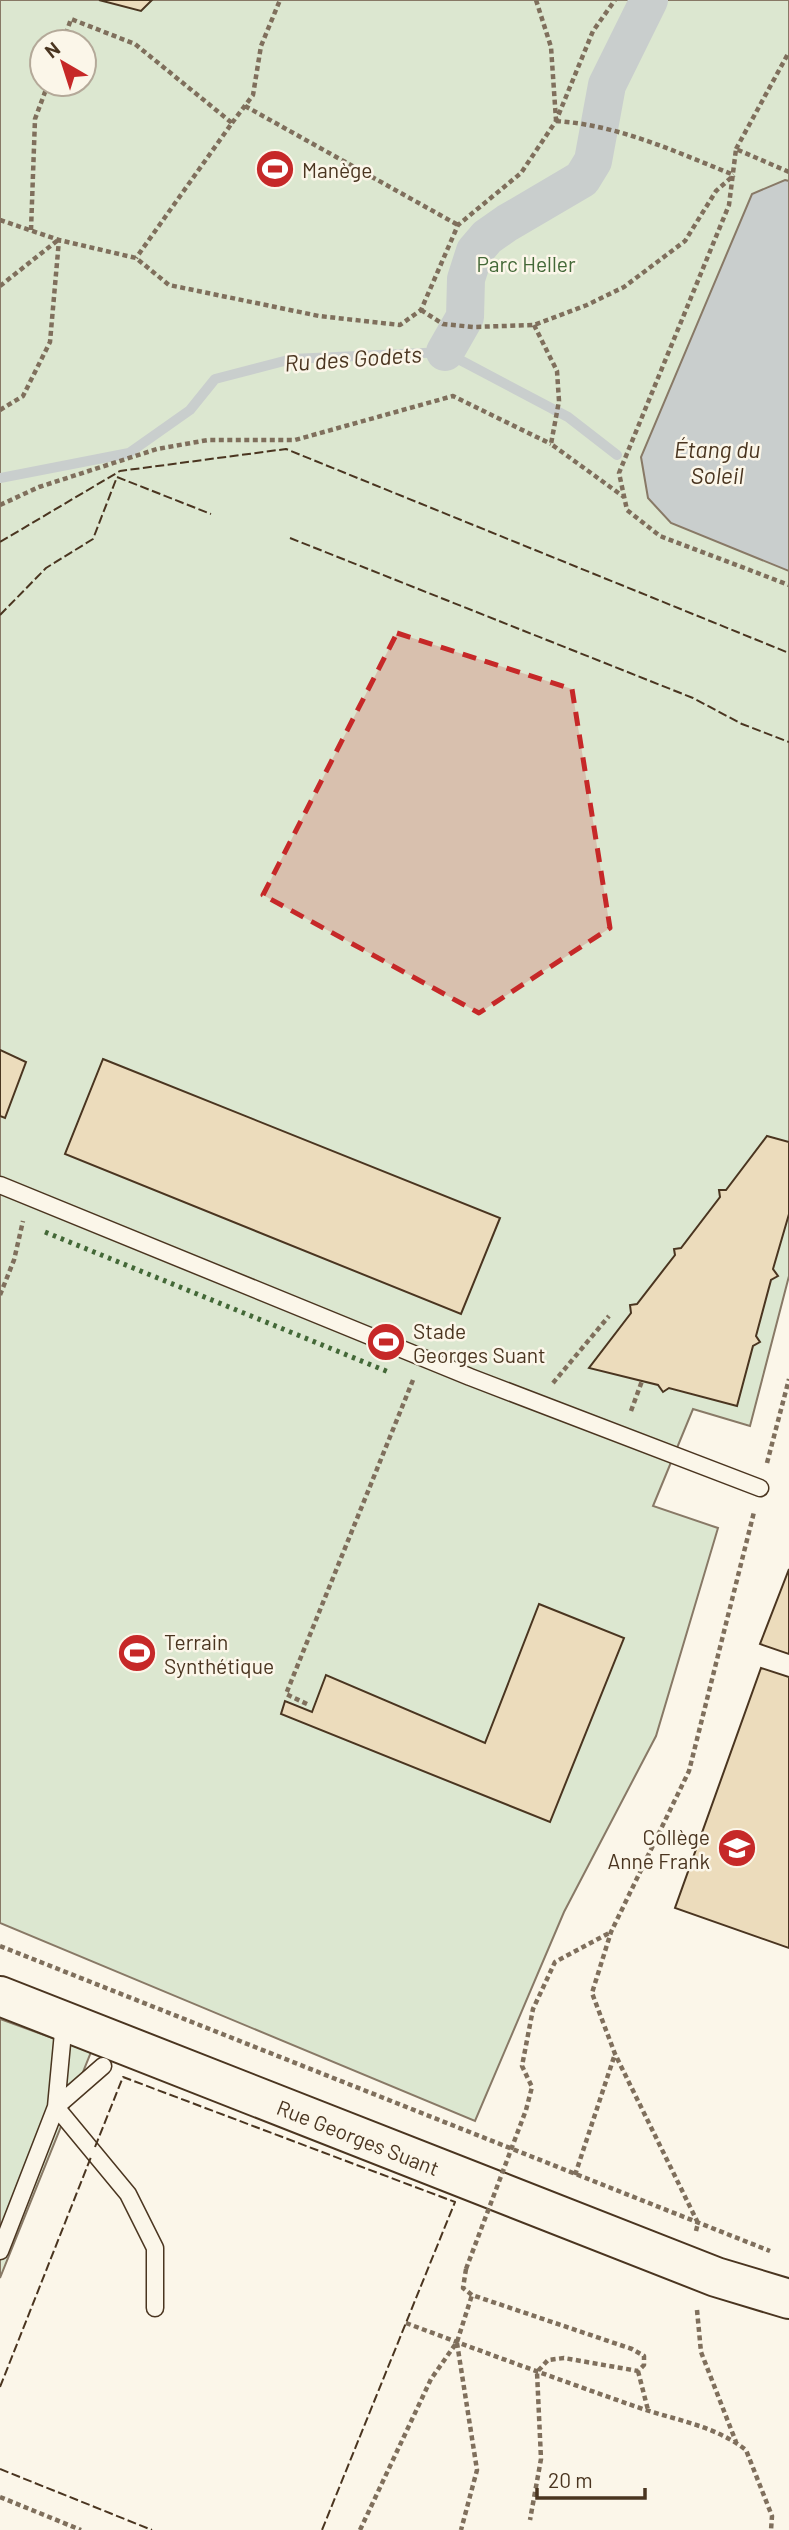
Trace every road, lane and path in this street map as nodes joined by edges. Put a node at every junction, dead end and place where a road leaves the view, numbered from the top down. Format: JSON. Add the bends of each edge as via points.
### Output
{"nodes":[{"id":1,"x":280,"y":0,"type":"edge"},
{"id":2,"x":536,"y":0,"type":"edge"},
{"id":3,"x":615,"y":0,"type":"edge"},
{"id":4,"x":68,"y":28,"type":"edge"},
{"id":5,"x":94,"y":28,"type":"edge"},
{"id":6,"x":98,"y":30,"type":"edge"},
{"id":7,"x":789,"y":52,"type":"edge"},
{"id":8,"x":43,"y":98,"type":"edge"},
{"id":9,"x":244,"y":106,"type":"junction"},
{"id":10,"x":556,"y":121,"type":"junction"},
{"id":11,"x":232,"y":123,"type":"junction"},
{"id":12,"x":736,"y":149,"type":"junction"},
{"id":13,"x":789,"y":172,"type":"edge"},
{"id":14,"x":734,"y":175,"type":"junction"},
{"id":15,"x":0,"y":220,"type":"edge"},
{"id":16,"x":458,"y":225,"type":"junction"},
{"id":17,"x":31,"y":230,"type":"junction"},
{"id":18,"x":59,"y":240,"type":"junction"},
{"id":19,"x":136,"y":258,"type":"junction"},
{"id":20,"x":0,"y":286,"type":"edge"},
{"id":21,"x":421,"y":310,"type":"junction"},
{"id":22,"x":534,"y":325,"type":"junction"},
{"id":23,"x":0,"y":410,"type":"edge"},
{"id":24,"x":551,"y":444,"type":"junction"},
{"id":25,"x":624,"y":497,"type":"junction"},
{"id":26,"x":0,"y":505,"type":"edge"},
{"id":27,"x":789,"y":585,"type":"edge"},
{"id":28,"x":0,"y":1185,"type":"edge"},
{"id":29,"x":28,"y":1197,"type":"junction"},
{"id":30,"x":0,"y":1295,"type":"edge"},
{"id":31,"x":609,"y":1317,"type":"dead end"},
{"id":32,"x":422,"y":1357,"type":"junction"},
{"id":33,"x":789,"y":1379,"type":"edge"},
{"id":34,"x":537,"y":1402,"type":"junction"},
{"id":35,"x":760,"y":1488,"type":"junction"},
{"id":36,"x":307,"y":1704,"type":"dead end"},
{"id":37,"x":611,"y":1931,"type":"junction"},
{"id":38,"x":0,"y":1946,"type":"edge"},
{"id":39,"x":0,"y":1996,"type":"edge"},
{"id":40,"x":132,"y":1996,"type":"junction"},
{"id":41,"x":127,"y":2008,"type":"dead end"},
{"id":42,"x":64,"y":2022,"type":"junction"},
{"id":43,"x":615,"y":2054,"type":"junction"},
{"id":44,"x":103,"y":2066,"type":"dead end"},
{"id":45,"x":56,"y":2107,"type":"junction"},
{"id":46,"x":575,"y":2175,"type":"junction"},
{"id":47,"x":698,"y":2223,"type":"junction"},
{"id":48,"x":0,"y":2250,"type":"edge"},
{"id":49,"x":777,"y":2253,"type":"dead end"},
{"id":50,"x":704,"y":2272,"type":"junction"},
{"id":51,"x":472,"y":2295,"type":"junction"},
{"id":52,"x":789,"y":2299,"type":"edge"},
{"id":53,"x":155,"y":2308,"type":"dead end"},
{"id":54,"x":789,"y":2320,"type":"edge"},
{"id":55,"x":406,"y":2323,"type":"dead end"},
{"id":56,"x":457,"y":2342,"type":"junction"},
{"id":57,"x":638,"y":2371,"type":"junction"},
{"id":58,"x":537,"y":2372,"type":"junction"},
{"id":59,"x":648,"y":2411,"type":"junction"},
{"id":60,"x":736,"y":2442,"type":"junction"},
{"id":61,"x":0,"y":2497,"type":"edge"},
{"id":62,"x":530,"y":2520,"type":"dead end"},
{"id":63,"x":81,"y":2530,"type":"edge"},
{"id":64,"x":360,"y":2530,"type":"edge"},
{"id":65,"x":461,"y":2530,"type":"edge"},
{"id":66,"x":771,"y":2530,"type":"edge"}],
"edges":[{"from":1,"to":9,"type":"path","via":[[261,46],[253,95]]},
{"from":2,"to":10,"type":"path","via":[[551,47]]},
{"from":3,"to":10,"type":"path","via":[[593,32]]},
{"from":4,"to":5,"type":"path","via":[[71,19]]},
{"from":6,"to":11,"type":"path","via":[[135,44]]},
{"from":7,"to":12,"type":"path"},
{"from":8,"to":17,"type":"path","via":[[35,119]]},
{"from":9,"to":11,"type":"path"},
{"from":9,"to":16,"type":"path"},
{"from":10,"to":14,"type":"path","via":[[585,123],[640,138]]},
{"from":10,"to":16,"type":"path","via":[[521,173]]},
{"from":11,"to":19,"type":"path"},
{"from":12,"to":13,"type":"path"},
{"from":12,"to":14,"type":"path"},
{"from":14,"to":22,"type":"path","via":[[716,191],[685,241],[587,306]]},
{"from":14,"to":25,"type":"path","via":[[729,205],[619,473]]},
{"from":15,"to":17,"type":"path"},
{"from":16,"to":21,"type":"path"},
{"from":17,"to":18,"type":"path"},
{"from":18,"to":19,"type":"path"},
{"from":18,"to":20,"type":"path"},
{"from":18,"to":23,"type":"path","via":[[50,342],[23,396]]},
{"from":19,"to":21,"type":"path","via":[[169,285],[319,316],[400,325]]},
{"from":21,"to":22,"type":"path","via":[[443,324]]},
{"from":22,"to":24,"type":"path","via":[[557,371],[559,401]]},
{"from":24,"to":25,"type":"path"},
{"from":24,"to":26,"type":"path","via":[[453,396],[295,440],[208,440],[157,449],[39,486]]},
{"from":25,"to":27,"type":"path","via":[[626,510],[660,536]]},
{"from":28,"to":29,"type":"lane"},
{"from":29,"to":30,"type":"path","via":[[14,1260]]},
{"from":29,"to":32,"type":"lane"},
{"from":31,"to":34,"type":"path"},
{"from":32,"to":34,"type":"lane"},
{"from":32,"to":36,"type":"path","via":[[286,1695]]},
{"from":33,"to":35,"type":"path"},
{"from":34,"to":35,"type":"lane"},
{"from":35,"to":37,"type":"path","via":[[689,1771]]},
{"from":37,"to":43,"type":"path","via":[[592,1993]]},
{"from":37,"to":51,"type":"path","bridge":true,"via":[[555,1962],[533,2009],[522,2066],[532,2087],[466,2269],[463,2288]]},
{"from":38,"to":40,"type":"path"},
{"from":39,"to":42,"type":"main road","name":"Rue Georges Suant"},
{"from":40,"to":41,"type":"path"},
{"from":40,"to":46,"type":"path"},
{"from":42,"to":45,"type":"lane"},
{"from":42,"to":50,"type":"main road","name":"Rue Georges Suant"},
{"from":43,"to":46,"type":"path"},
{"from":43,"to":47,"type":"path"},
{"from":44,"to":45,"type":"lane"},
{"from":45,"to":48,"type":"lane"},
{"from":45,"to":53,"type":"lane","via":[[128,2194],[155,2248]]},
{"from":46,"to":47,"type":"path"},
{"from":47,"to":49,"type":"path"},
{"from":50,"to":52,"type":"main road","name":"Rue Georges Suant"},
{"from":50,"to":54,"type":"main road","name":"Rue Georges Suant"},
{"from":50,"to":60,"type":"path","via":[[701,2352]]},
{"from":51,"to":56,"type":"path"},
{"from":51,"to":57,"type":"path","via":[[632,2348],[644,2356]]},
{"from":55,"to":56,"type":"path"},
{"from":56,"to":58,"type":"path"},
{"from":56,"to":64,"type":"path","via":[[431,2379]]},
{"from":56,"to":65,"type":"path","via":[[477,2470]]},
{"from":57,"to":58,"type":"path","via":[[564,2358],[548,2360]]},
{"from":57,"to":59,"type":"path"},
{"from":58,"to":59,"type":"path"},
{"from":58,"to":62,"type":"path","via":[[541,2459]]},
{"from":59,"to":60,"type":"path","via":[[716,2431]]},
{"from":60,"to":66,"type":"path","via":[[746,2450],[772,2516]]},
{"from":61,"to":63,"type":"path"}]}
